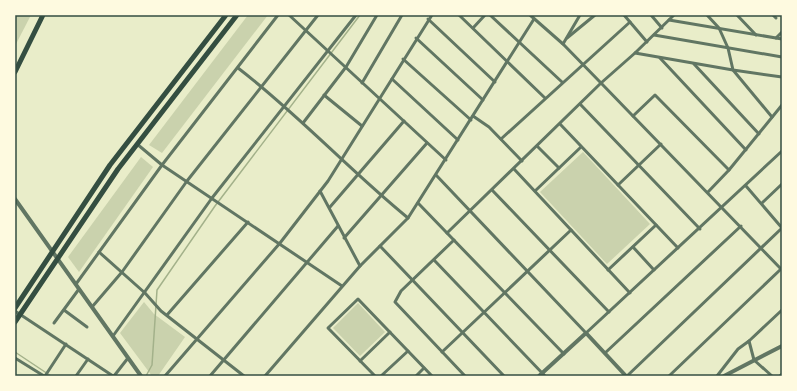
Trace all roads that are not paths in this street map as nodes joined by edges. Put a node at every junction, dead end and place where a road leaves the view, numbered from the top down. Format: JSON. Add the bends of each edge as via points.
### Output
{"nodes":[{"id":1,"x":43,"y":15,"type":"edge"},
{"id":2,"x":226,"y":15,"type":"edge"},
{"id":3,"x":237,"y":15,"type":"edge"},
{"id":4,"x":278,"y":15,"type":"edge"},
{"id":5,"x":289,"y":15,"type":"edge"},
{"id":6,"x":318,"y":15,"type":"edge"},
{"id":7,"x":356,"y":15,"type":"edge"},
{"id":8,"x":377,"y":15,"type":"edge"},
{"id":9,"x":402,"y":15,"type":"edge"},
{"id":10,"x":432,"y":15,"type":"edge"},
{"id":11,"x":459,"y":15,"type":"edge"},
{"id":12,"x":485,"y":15,"type":"edge"},
{"id":13,"x":490,"y":15,"type":"edge"},
{"id":14,"x":530,"y":15,"type":"edge"},
{"id":15,"x":580,"y":15,"type":"edge"},
{"id":16,"x":596,"y":15,"type":"edge"},
{"id":17,"x":624,"y":15,"type":"edge"},
{"id":18,"x":651,"y":15,"type":"edge"},
{"id":19,"x":674,"y":15,"type":"edge"},
{"id":20,"x":707,"y":15,"type":"edge"},
{"id":21,"x":737,"y":15,"type":"edge"},
{"id":22,"x":428,"y":19,"type":"junction"},
{"id":23,"x":534,"y":19,"type":"junction"},
{"id":24,"x":669,"y":20,"type":"junction"},
{"id":25,"x":630,"y":22,"type":"junction"},
{"id":26,"x":473,"y":28,"type":"junction"},
{"id":27,"x":662,"y":28,"type":"junction"},
{"id":28,"x":719,"y":28,"type":"junction"},
{"id":29,"x":307,"y":30,"type":"junction"},
{"id":30,"x":782,"y":32,"type":"edge"},
{"id":31,"x":654,"y":35,"type":"junction"},
{"id":32,"x":756,"y":35,"type":"junction"},
{"id":33,"x":416,"y":38,"type":"junction"},
{"id":34,"x":567,"y":38,"type":"junction"},
{"id":35,"x":776,"y":38,"type":"junction"},
{"id":36,"x":782,"y":39,"type":"edge"},
{"id":37,"x":520,"y":42,"type":"junction"},
{"id":38,"x":646,"y":42,"type":"junction"},
{"id":39,"x":563,"y":44,"type":"junction"},
{"id":40,"x":728,"y":48,"type":"junction"},
{"id":41,"x":329,"y":50,"type":"junction"},
{"id":42,"x":635,"y":53,"type":"junction"},
{"id":43,"x":782,"y":57,"type":"edge"},
{"id":44,"x":660,"y":58,"type":"junction"},
{"id":45,"x":403,"y":59,"type":"junction"},
{"id":46,"x":507,"y":62,"type":"junction"},
{"id":47,"x":583,"y":64,"type":"junction"},
{"id":48,"x":694,"y":64,"type":"junction"},
{"id":49,"x":346,"y":67,"type":"junction"},
{"id":50,"x":238,"y":68,"type":"junction"},
{"id":51,"x":733,"y":70,"type":"junction"},
{"id":52,"x":15,"y":72,"type":"edge"},
{"id":53,"x":782,"y":77,"type":"edge"},
{"id":54,"x":392,"y":79,"type":"junction"},
{"id":55,"x":495,"y":82,"type":"junction"},
{"id":56,"x":562,"y":82,"type":"junction"},
{"id":57,"x":362,"y":83,"type":"junction"},
{"id":58,"x":601,"y":83,"type":"junction"},
{"id":59,"x":262,"y":86,"type":"junction"},
{"id":60,"x":324,"y":95,"type":"junction"},
{"id":61,"x":545,"y":98,"type":"junction"},
{"id":62,"x":379,"y":99,"type":"junction"},
{"id":63,"x":483,"y":100,"type":"junction"},
{"id":64,"x":580,"y":104,"type":"junction"},
{"id":65,"x":782,"y":105,"type":"edge"},
{"id":66,"x":286,"y":106,"type":"junction"},
{"id":67,"x":473,"y":116,"type":"junction"},
{"id":68,"x":633,"y":116,"type":"junction"},
{"id":69,"x":772,"y":118,"type":"junction"},
{"id":70,"x":471,"y":120,"type":"junction"},
{"id":71,"x":404,"y":121,"type":"junction"},
{"id":72,"x":303,"y":123,"type":"junction"},
{"id":73,"x":560,"y":124,"type":"junction"},
{"id":74,"x":362,"y":126,"type":"junction"},
{"id":75,"x":759,"y":134,"type":"junction"},
{"id":76,"x":501,"y":139,"type":"junction"},
{"id":77,"x":458,"y":140,"type":"junction"},
{"id":78,"x":427,"y":143,"type":"junction"},
{"id":79,"x":137,"y":144,"type":"junction"},
{"id":80,"x":661,"y":144,"type":"junction"},
{"id":81,"x":538,"y":146,"type":"junction"},
{"id":82,"x":581,"y":147,"type":"junction"},
{"id":83,"x":746,"y":150,"type":"junction"},
{"id":84,"x":782,"y":151,"type":"edge"},
{"id":85,"x":341,"y":159,"type":"junction"},
{"id":86,"x":446,"y":160,"type":"junction"},
{"id":87,"x":522,"y":161,"type":"junction"},
{"id":88,"x":162,"y":165,"type":"junction"},
{"id":89,"x":639,"y":165,"type":"junction"},
{"id":90,"x":559,"y":168,"type":"junction"},
{"id":91,"x":514,"y":169,"type":"junction"},
{"id":92,"x":729,"y":170,"type":"junction"},
{"id":93,"x":358,"y":174,"type":"junction"},
{"id":94,"x":436,"y":175,"type":"junction"},
{"id":95,"x":187,"y":181,"type":"junction"},
{"id":96,"x":782,"y":184,"type":"edge"},
{"id":97,"x":618,"y":185,"type":"junction"},
{"id":98,"x":746,"y":186,"type":"junction"},
{"id":99,"x":492,"y":190,"type":"junction"},
{"id":100,"x":320,"y":191,"type":"junction"},
{"id":101,"x":535,"y":191,"type":"junction"},
{"id":102,"x":708,"y":192,"type":"junction"},
{"id":103,"x":382,"y":196,"type":"junction"},
{"id":104,"x":212,"y":198,"type":"junction"},
{"id":105,"x":15,"y":199,"type":"edge"},
{"id":106,"x":418,"y":203,"type":"junction"},
{"id":107,"x":762,"y":203,"type":"junction"},
{"id":108,"x":330,"y":207,"type":"junction"},
{"id":109,"x":722,"y":207,"type":"junction"},
{"id":110,"x":470,"y":211,"type":"junction"},
{"id":111,"x":408,"y":218,"type":"junction"},
{"id":112,"x":248,"y":222,"type":"junction"},
{"id":113,"x":338,"y":226,"type":"junction"},
{"id":114,"x":656,"y":226,"type":"junction"},
{"id":115,"x":741,"y":226,"type":"junction"},
{"id":116,"x":700,"y":228,"type":"junction"},
{"id":117,"x":782,"y":228,"type":"edge"},
{"id":118,"x":571,"y":230,"type":"junction"},
{"id":119,"x":447,"y":232,"type":"junction"},
{"id":120,"x":344,"y":238,"type":"junction"},
{"id":121,"x":454,"y":240,"type":"junction"},
{"id":122,"x":280,"y":243,"type":"junction"},
{"id":123,"x":380,"y":246,"type":"junction"},
{"id":124,"x":633,"y":247,"type":"junction"},
{"id":125,"x":760,"y":247,"type":"junction"},
{"id":126,"x":678,"y":248,"type":"junction"},
{"id":127,"x":550,"y":250,"type":"junction"},
{"id":128,"x":52,"y":251,"type":"junction"},
{"id":129,"x":99,"y":252,"type":"junction"},
{"id":130,"x":58,"y":259,"type":"junction"},
{"id":131,"x":434,"y":260,"type":"junction"},
{"id":132,"x":308,"y":262,"type":"junction"},
{"id":133,"x":360,"y":266,"type":"junction"},
{"id":134,"x":782,"y":269,"type":"edge"},
{"id":135,"x":608,"y":270,"type":"junction"},
{"id":136,"x":654,"y":270,"type":"junction"},
{"id":137,"x":527,"y":271,"type":"junction"},
{"id":138,"x":122,"y":272,"type":"junction"},
{"id":139,"x":412,"y":280,"type":"junction"},
{"id":140,"x":76,"y":284,"type":"junction"},
{"id":141,"x":342,"y":286,"type":"junction"},
{"id":142,"x":80,"y":289,"type":"junction"},
{"id":143,"x":504,"y":292,"type":"junction"},
{"id":144,"x":145,"y":293,"type":"junction"},
{"id":145,"x":630,"y":293,"type":"junction"},
{"id":146,"x":15,"y":308,"type":"edge"},
{"id":147,"x":92,"y":308,"type":"junction"},
{"id":148,"x":64,"y":310,"type":"junction"},
{"id":149,"x":782,"y":310,"type":"edge"},
{"id":150,"x":15,"y":311,"type":"edge"},
{"id":151,"x":484,"y":312,"type":"junction"},
{"id":152,"x":609,"y":312,"type":"junction"},
{"id":153,"x":20,"y":316,"type":"junction"},
{"id":154,"x":167,"y":316,"type":"junction"},
{"id":155,"x":15,"y":322,"type":"edge"},
{"id":156,"x":54,"y":323,"type":"dead end"},
{"id":157,"x":88,"y":327,"type":"dead end"},
{"id":158,"x":390,"y":332,"type":"junction"},
{"id":159,"x":462,"y":332,"type":"junction"},
{"id":160,"x":586,"y":333,"type":"junction"},
{"id":161,"x":113,"y":336,"type":"junction"},
{"id":162,"x":196,"y":338,"type":"junction"},
{"id":163,"x":749,"y":341,"type":"junction"},
{"id":164,"x":66,"y":344,"type":"junction"},
{"id":165,"x":782,"y":346,"type":"edge"},
{"id":166,"x":408,"y":351,"type":"junction"},
{"id":167,"x":442,"y":352,"type":"junction"},
{"id":168,"x":604,"y":353,"type":"junction"},
{"id":169,"x":564,"y":354,"type":"junction"},
{"id":170,"x":15,"y":358,"type":"edge"},
{"id":171,"x":128,"y":358,"type":"junction"},
{"id":172,"x":88,"y":359,"type":"junction"},
{"id":173,"x":223,"y":359,"type":"junction"},
{"id":174,"x":754,"y":360,"type":"junction"},
{"id":175,"x":360,"y":361,"type":"junction"},
{"id":176,"x":424,"y":368,"type":"junction"},
{"id":177,"x":782,"y":374,"type":"edge"},
{"id":178,"x":140,"y":375,"type":"edge"},
{"id":179,"x":543,"y":375,"type":"edge"},
{"id":180,"x":44,"y":376,"type":"edge"},
{"id":181,"x":76,"y":376,"type":"edge"},
{"id":182,"x":114,"y":376,"type":"edge"},
{"id":183,"x":165,"y":376,"type":"edge"},
{"id":184,"x":210,"y":376,"type":"edge"},
{"id":185,"x":244,"y":376,"type":"edge"},
{"id":186,"x":265,"y":376,"type":"edge"},
{"id":187,"x":375,"y":376,"type":"edge"},
{"id":188,"x":381,"y":376,"type":"edge"},
{"id":189,"x":416,"y":376,"type":"edge"},
{"id":190,"x":432,"y":376,"type":"edge"},
{"id":191,"x":465,"y":376,"type":"edge"},
{"id":192,"x":504,"y":376,"type":"edge"},
{"id":193,"x":626,"y":376,"type":"edge"},
{"id":194,"x":669,"y":376,"type":"edge"},
{"id":195,"x":717,"y":376,"type":"edge"},
{"id":196,"x":724,"y":376,"type":"edge"},
{"id":197,"x":772,"y":376,"type":"edge"},
{"id":198,"x":780,"y":376,"type":"edge"}],
"edges":[{"from":1,"to":52,"type":"main road"},
{"from":2,"to":128,"type":"main road","via":[[110,165]]},
{"from":3,"to":79,"type":"main road"},
{"from":4,"to":50,"type":"street"},
{"from":5,"to":29,"type":"street"},
{"from":6,"to":29,"type":"street"},
{"from":7,"to":41,"type":"street"},
{"from":8,"to":49,"type":"street"},
{"from":9,"to":57,"type":"street"},
{"from":10,"to":22,"type":"street"},
{"from":11,"to":26,"type":"street"},
{"from":12,"to":26,"type":"street"},
{"from":13,"to":37,"type":"street"},
{"from":14,"to":23,"type":"street"},
{"from":15,"to":34,"type":"street"},
{"from":16,"to":34,"type":"street"},
{"from":17,"to":25,"type":"street"},
{"from":18,"to":27,"type":"street"},
{"from":19,"to":24,"type":"street"},
{"from":20,"to":28,"type":"street"},
{"from":21,"to":32,"type":"street"},
{"from":22,"to":33,"type":"street"},
{"from":22,"to":55,"type":"street"},
{"from":23,"to":37,"type":"street"},
{"from":23,"to":39,"type":"street"},
{"from":24,"to":27,"type":"street"},
{"from":24,"to":28,"type":"street"},
{"from":25,"to":38,"type":"street"},
{"from":25,"to":47,"type":"street"},
{"from":26,"to":46,"type":"street"},
{"from":27,"to":31,"type":"street"},
{"from":28,"to":32,"type":"street"},
{"from":28,"to":40,"type":"street"},
{"from":29,"to":41,"type":"street"},
{"from":29,"to":59,"type":"street"},
{"from":30,"to":35,"type":"street"},
{"from":31,"to":38,"type":"street"},
{"from":31,"to":40,"type":"street"},
{"from":32,"to":35,"type":"street"},
{"from":33,"to":45,"type":"street"},
{"from":33,"to":63,"type":"street"},
{"from":34,"to":39,"type":"street"},
{"from":35,"to":36,"type":"street"},
{"from":37,"to":46,"type":"street"},
{"from":37,"to":56,"type":"street"},
{"from":38,"to":42,"type":"street"},
{"from":39,"to":47,"type":"street"},
{"from":40,"to":43,"type":"street"},
{"from":40,"to":51,"type":"street"},
{"from":41,"to":49,"type":"street"},
{"from":41,"to":66,"type":"street"},
{"from":42,"to":44,"type":"street"},
{"from":42,"to":58,"type":"street"},
{"from":44,"to":48,"type":"street"},
{"from":44,"to":83,"type":"street"},
{"from":45,"to":54,"type":"street"},
{"from":45,"to":70,"type":"street"},
{"from":46,"to":55,"type":"street"},
{"from":46,"to":61,"type":"street"},
{"from":47,"to":56,"type":"street"},
{"from":47,"to":58,"type":"street"},
{"from":48,"to":51,"type":"street"},
{"from":48,"to":75,"type":"street"},
{"from":49,"to":57,"type":"street"},
{"from":49,"to":60,"type":"street"},
{"from":50,"to":59,"type":"street"},
{"from":50,"to":88,"type":"street"},
{"from":51,"to":53,"type":"street"},
{"from":51,"to":69,"type":"street"},
{"from":54,"to":62,"type":"street"},
{"from":54,"to":77,"type":"street"},
{"from":55,"to":63,"type":"street"},
{"from":56,"to":61,"type":"street"},
{"from":57,"to":62,"type":"street"},
{"from":58,"to":64,"type":"street"},
{"from":58,"to":68,"type":"street"},
{"from":59,"to":66,"type":"street"},
{"from":59,"to":95,"type":"street"},
{"from":60,"to":72,"type":"street"},
{"from":60,"to":74,"type":"street"},
{"from":61,"to":76,"type":"street"},
{"from":62,"to":71,"type":"street"},
{"from":62,"to":74,"type":"street"},
{"from":63,"to":67,"type":"street"},
{"from":64,"to":73,"type":"street"},
{"from":64,"to":89,"type":"street"},
{"from":65,"to":69,"type":"street"},
{"from":66,"to":72,"type":"street"},
{"from":66,"to":104,"type":"street"},
{"from":67,"to":70,"type":"street"},
{"from":67,"to":76,"type":"street"},
{"from":68,"to":80,"type":"street"},
{"from":68,"to":92,"type":"street","via":[[655,95]]},
{"from":69,"to":75,"type":"street"},
{"from":70,"to":77,"type":"street"},
{"from":71,"to":78,"type":"street"},
{"from":71,"to":93,"type":"street"},
{"from":72,"to":85,"type":"street"},
{"from":73,"to":81,"type":"street"},
{"from":73,"to":82,"type":"street"},
{"from":74,"to":85,"type":"street"},
{"from":75,"to":83,"type":"street"},
{"from":76,"to":87,"type":"street"},
{"from":77,"to":86,"type":"street"},
{"from":78,"to":86,"type":"street"},
{"from":78,"to":103,"type":"street"},
{"from":79,"to":88,"type":"street"},
{"from":79,"to":130,"type":"main road","via":[[88,211]]},
{"from":80,"to":89,"type":"street"},
{"from":80,"to":102,"type":"street"},
{"from":81,"to":87,"type":"street"},
{"from":81,"to":90,"type":"street"},
{"from":82,"to":90,"type":"street"},
{"from":82,"to":97,"type":"street"},
{"from":83,"to":92,"type":"street"},
{"from":84,"to":98,"type":"street"},
{"from":85,"to":93,"type":"street"},
{"from":85,"to":100,"type":"street"},
{"from":86,"to":94,"type":"street"},
{"from":87,"to":91,"type":"street"},
{"from":88,"to":95,"type":"street"},
{"from":88,"to":129,"type":"street"},
{"from":89,"to":97,"type":"street"},
{"from":89,"to":116,"type":"street"},
{"from":90,"to":101,"type":"street"},
{"from":91,"to":99,"type":"street"},
{"from":91,"to":101,"type":"street"},
{"from":92,"to":102,"type":"street"},
{"from":93,"to":103,"type":"street"},
{"from":93,"to":108,"type":"street"},
{"from":94,"to":106,"type":"street"},
{"from":94,"to":110,"type":"street"},
{"from":95,"to":104,"type":"street"},
{"from":95,"to":138,"type":"street"},
{"from":96,"to":107,"type":"street"},
{"from":97,"to":114,"type":"street"},
{"from":98,"to":107,"type":"street"},
{"from":98,"to":109,"type":"street"},
{"from":99,"to":110,"type":"street"},
{"from":99,"to":127,"type":"street"},
{"from":100,"to":108,"type":"street"},
{"from":100,"to":122,"type":"street"},
{"from":101,"to":118,"type":"street"},
{"from":102,"to":109,"type":"street"},
{"from":103,"to":111,"type":"street"},
{"from":103,"to":120,"type":"street"},
{"from":104,"to":112,"type":"street"},
{"from":104,"to":144,"type":"street"},
{"from":105,"to":128,"type":"street"},
{"from":106,"to":111,"type":"street"},
{"from":106,"to":119,"type":"street"},
{"from":107,"to":117,"type":"street"},
{"from":108,"to":113,"type":"street"},
{"from":109,"to":115,"type":"street"},
{"from":109,"to":116,"type":"street"},
{"from":110,"to":119,"type":"street"},
{"from":110,"to":137,"type":"street"},
{"from":111,"to":123,"type":"street"},
{"from":112,"to":122,"type":"street"},
{"from":112,"to":154,"type":"street"},
{"from":113,"to":120,"type":"street"},
{"from":113,"to":132,"type":"street"},
{"from":114,"to":124,"type":"street"},
{"from":114,"to":126,"type":"street"},
{"from":115,"to":125,"type":"street"},
{"from":115,"to":168,"type":"street"},
{"from":116,"to":126,"type":"street"},
{"from":117,"to":125,"type":"street"},
{"from":118,"to":127,"type":"street"},
{"from":118,"to":135,"type":"street"},
{"from":119,"to":121,"type":"street"},
{"from":120,"to":133,"type":"street"},
{"from":121,"to":131,"type":"street"},
{"from":121,"to":143,"type":"street"},
{"from":122,"to":132,"type":"street"},
{"from":122,"to":162,"type":"street"},
{"from":123,"to":133,"type":"street"},
{"from":123,"to":139,"type":"street"},
{"from":124,"to":135,"type":"street"},
{"from":124,"to":136,"type":"street"},
{"from":125,"to":134,"type":"street"},
{"from":125,"to":193,"type":"street"},
{"from":126,"to":136,"type":"street"},
{"from":127,"to":137,"type":"street"},
{"from":127,"to":152,"type":"street"},
{"from":128,"to":130,"type":"street"},
{"from":128,"to":146,"type":"main road"},
{"from":129,"to":138,"type":"street"},
{"from":129,"to":140,"type":"street"},
{"from":130,"to":140,"type":"street"},
{"from":130,"to":153,"type":"main road"},
{"from":131,"to":139,"type":"street"},
{"from":131,"to":151,"type":"street"},
{"from":132,"to":141,"type":"street"},
{"from":132,"to":173,"type":"street"},
{"from":133,"to":141,"type":"street"},
{"from":134,"to":194,"type":"street"},
{"from":135,"to":145,"type":"street"},
{"from":136,"to":145,"type":"street"},
{"from":137,"to":143,"type":"street"},
{"from":137,"to":160,"type":"street"},
{"from":138,"to":144,"type":"street"},
{"from":138,"to":147,"type":"street"},
{"from":139,"to":159,"type":"street"},
{"from":139,"to":167,"type":"street","via":[[401,290],[395,302]]},
{"from":140,"to":142,"type":"street"},
{"from":141,"to":186,"type":"street"},
{"from":142,"to":147,"type":"street"},
{"from":142,"to":148,"type":"street"},
{"from":143,"to":151,"type":"street"},
{"from":143,"to":169,"type":"street"},
{"from":144,"to":154,"type":"street"},
{"from":144,"to":161,"type":"street"},
{"from":145,"to":152,"type":"street"},
{"from":147,"to":161,"type":"street"},
{"from":148,"to":156,"type":"street"},
{"from":148,"to":157,"type":"street"},
{"from":149,"to":163,"type":"street"},
{"from":150,"to":153,"type":"street"},
{"from":151,"to":159,"type":"street"},
{"from":151,"to":179,"type":"street"},
{"from":152,"to":160,"type":"street"},
{"from":153,"to":155,"type":"main road"},
{"from":153,"to":164,"type":"street"},
{"from":154,"to":162,"type":"street"},
{"from":158,"to":166,"type":"street"},
{"from":158,"to":175,"type":"street"},
{"from":158,"to":175,"type":"street","via":[[358,299],[328,328]]},
{"from":159,"to":167,"type":"street"},
{"from":159,"to":192,"type":"street"},
{"from":160,"to":168,"type":"street"},
{"from":160,"to":169,"type":"street"},
{"from":161,"to":171,"type":"street"},
{"from":162,"to":173,"type":"street"},
{"from":162,"to":183,"type":"street"},
{"from":163,"to":174,"type":"street"},
{"from":163,"to":195,"type":"street","via":[[738,349]]},
{"from":164,"to":172,"type":"street"},
{"from":164,"to":180,"type":"street"},
{"from":165,"to":174,"type":"street"},
{"from":166,"to":176,"type":"street"},
{"from":166,"to":188,"type":"street"},
{"from":167,"to":191,"type":"street"},
{"from":168,"to":193,"type":"street"},
{"from":169,"to":179,"type":"street"},
{"from":170,"to":180,"type":"street"},
{"from":171,"to":178,"type":"street"},
{"from":171,"to":182,"type":"street"},
{"from":172,"to":181,"type":"street"},
{"from":172,"to":182,"type":"street"},
{"from":173,"to":184,"type":"street"},
{"from":173,"to":185,"type":"street"},
{"from":174,"to":196,"type":"street"},
{"from":174,"to":197,"type":"street"},
{"from":175,"to":187,"type":"street"},
{"from":176,"to":189,"type":"street"},
{"from":176,"to":190,"type":"street"},
{"from":177,"to":198,"type":"street"}]}
